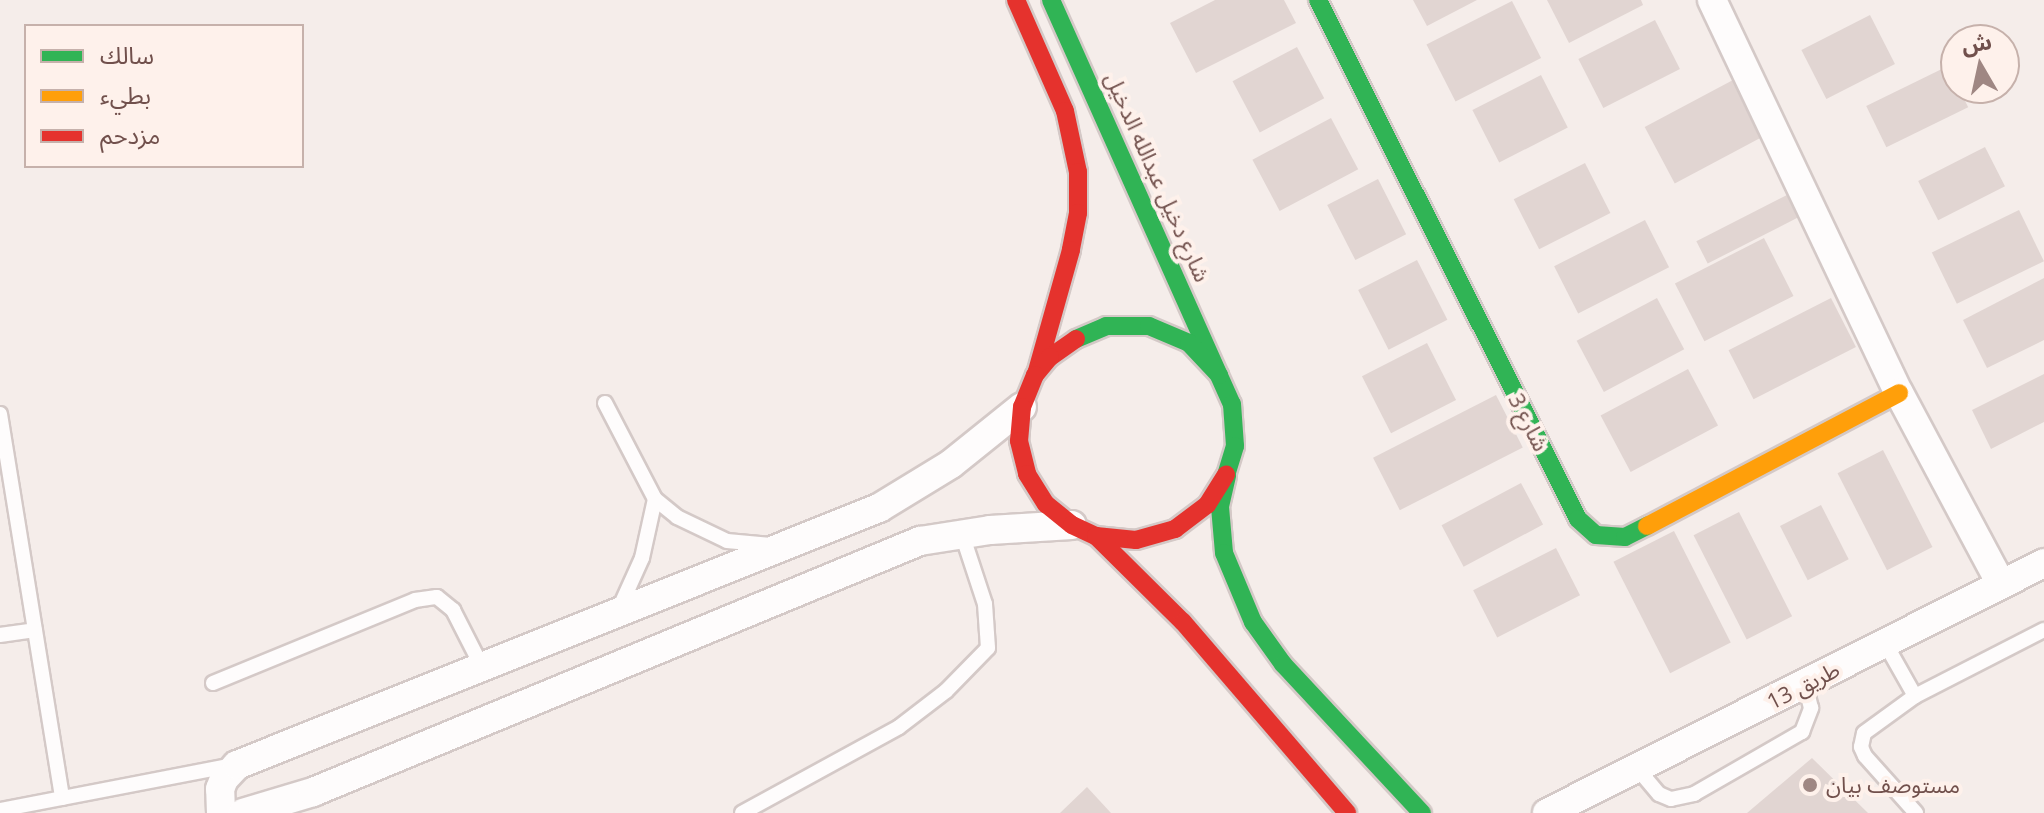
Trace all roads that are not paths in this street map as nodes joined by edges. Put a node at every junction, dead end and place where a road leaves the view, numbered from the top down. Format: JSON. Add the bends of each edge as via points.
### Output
{"nodes":[{"id":1,"x":1016,"y":0,"type":"edge"},
{"id":2,"x":1051,"y":0,"type":"edge"},
{"id":3,"x":1318,"y":0,"type":"edge"},
{"id":4,"x":1712,"y":0,"type":"edge"},
{"id":5,"x":1035,"y":375,"type":"junction"},
{"id":6,"x":1219,"y":375,"type":"junction"},
{"id":7,"x":1899,"y":393,"type":"junction"},
{"id":8,"x":605,"y":403,"type":"dead end"},
{"id":9,"x":1022,"y":407,"type":"junction"},
{"id":10,"x":0,"y":414,"type":"edge"},
{"id":11,"x":1228,"y":472,"type":"junction"},
{"id":12,"x":655,"y":499,"type":"junction"},
{"id":13,"x":1084,"y":530,"type":"junction"},
{"id":14,"x":962,"y":534,"type":"junction"},
{"id":15,"x":783,"y":546,"type":"junction"},
{"id":16,"x":2044,"y":563,"type":"edge"},
{"id":17,"x":2001,"y":584,"type":"junction"},
{"id":18,"x":617,"y":613,"type":"junction"},
{"id":19,"x":35,"y":630,"type":"junction"},
{"id":20,"x":2044,"y":630,"type":"edge"},
{"id":21,"x":0,"y":635,"type":"edge"},
{"id":22,"x":1885,"y":643,"type":"junction"},
{"id":23,"x":482,"y":667,"type":"junction"},
{"id":24,"x":213,"y":683,"type":"dead end"},
{"id":25,"x":1805,"y":684,"type":"junction"},
{"id":26,"x":1915,"y":696,"type":"junction"},
{"id":27,"x":237,"y":765,"type":"junction"},
{"id":28,"x":1637,"y":768,"type":"junction"},
{"id":29,"x":313,"y":792,"type":"junction"},
{"id":30,"x":62,"y":798,"type":"junction"},
{"id":31,"x":33,"y":808,"type":"edge"},
{"id":32,"x":0,"y":810,"type":"edge"},
{"id":33,"x":1556,"y":811,"type":"edge"},
{"id":34,"x":221,"y":813,"type":"edge"},
{"id":35,"x":243,"y":813,"type":"edge"},
{"id":36,"x":291,"y":813,"type":"edge"},
{"id":37,"x":742,"y":813,"type":"edge"},
{"id":38,"x":1347,"y":813,"type":"edge"},
{"id":39,"x":1422,"y":813,"type":"edge"},
{"id":40,"x":1916,"y":813,"type":"edge"}],
"edges":[{"from":1,"to":5,"type":"street","via":[[1065,111],[1078,172],[1071,250]]},
{"from":2,"to":6,"type":"street","name":"شارع دخيل عبدالله الدخيل"},
{"from":3,"to":7,"type":"street","name":"شارع 3","via":[[1586,529],[1608,538],[1625,537]]},
{"from":4,"to":7,"type":"street"},
{"from":5,"to":6,"type":"street","via":[[1075,338],[1129,324],[1172,334],[1207,358]]},
{"from":5,"to":9,"type":"street"},
{"from":6,"to":11,"type":"street","via":[[1235,422]]},
{"from":7,"to":17,"type":"street"},
{"from":8,"to":12,"type":"lane"},
{"from":9,"to":13,"type":"street","via":[[1019,441],[1027,474],[1046,504]]},
{"from":9,"to":15,"type":"street","via":[[951,464],[879,508]]},
{"from":10,"to":19,"type":"lane"},
{"from":11,"to":13,"type":"street","via":[[1207,505],[1175,529],[1136,540]]},
{"from":11,"to":39,"type":"street","via":[[1220,507],[1224,553],[1253,622],[1283,664]]},
{"from":12,"to":15,"type":"lane","via":[[677,517],[727,541]]},
{"from":12,"to":18,"type":"lane","via":[[642,558]]},
{"from":13,"to":14,"type":"street"},
{"from":13,"to":38,"type":"street","via":[[1183,622]]},
{"from":14,"to":29,"type":"street","via":[[920,541]]},
{"from":14,"to":37,"type":"lane","via":[[985,604],[988,648],[946,691],[899,727]]},
{"from":15,"to":18,"type":"street"},
{"from":16,"to":17,"type":"street","name":"طريق 13"},
{"from":17,"to":22,"type":"street","name":"طريق 13"},
{"from":18,"to":23,"type":"street"},
{"from":19,"to":21,"type":"lane"},
{"from":19,"to":30,"type":"lane"},
{"from":20,"to":26,"type":"lane"},
{"from":22,"to":25,"type":"street","name":"طريق 13"},
{"from":22,"to":26,"type":"lane"},
{"from":23,"to":24,"type":"lane","via":[[453,610],[437,597],[415,600]]},
{"from":23,"to":27,"type":"street"},
{"from":25,"to":28,"type":"street","name":"طريق 13"},
{"from":25,"to":28,"type":"lane","via":[[1811,708],[1802,732],[1694,794],[1671,799],[1659,794]]},
{"from":26,"to":40,"type":"lane","via":[[1869,727],[1861,740],[1865,756]]},
{"from":27,"to":30,"type":"lane"},
{"from":27,"to":34,"type":"street","via":[[220,789]]},
{"from":28,"to":33,"type":"street","name":"طريق 13"},
{"from":29,"to":35,"type":"street"},
{"from":29,"to":36,"type":"street"},
{"from":30,"to":31,"type":"lane"},
{"from":31,"to":32,"type":"lane"}]}
